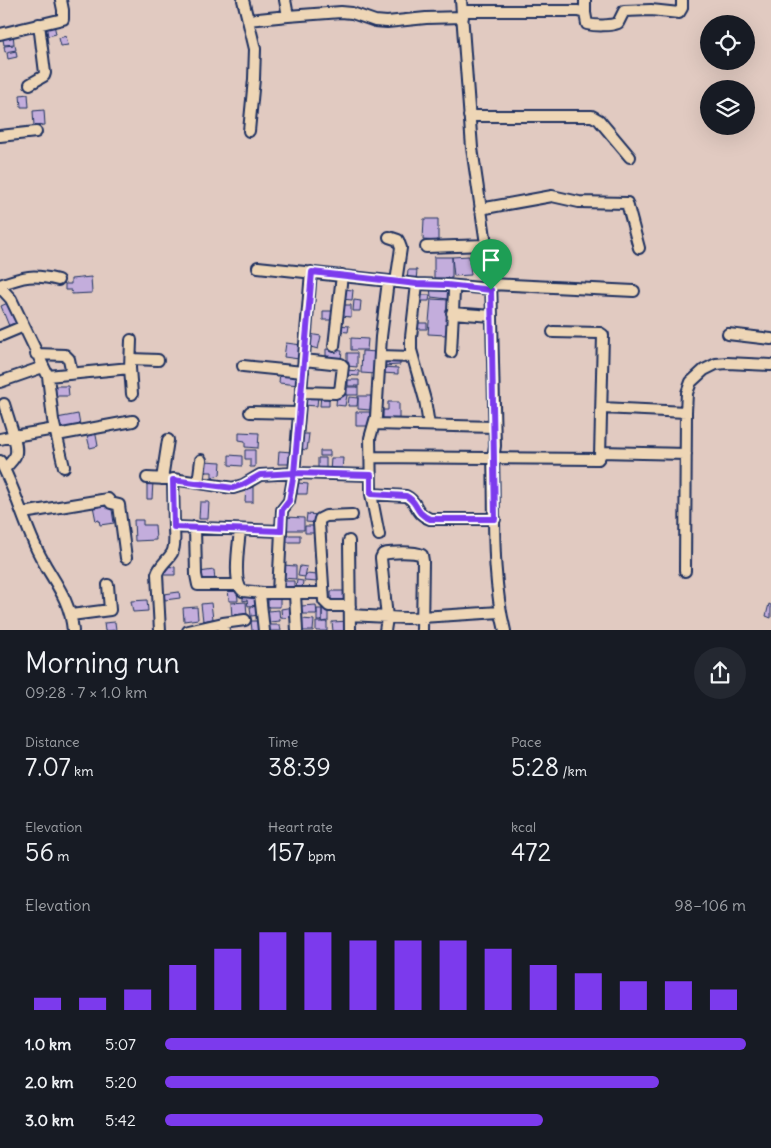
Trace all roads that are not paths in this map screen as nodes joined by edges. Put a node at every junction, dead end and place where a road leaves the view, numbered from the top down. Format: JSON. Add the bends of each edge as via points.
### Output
{"nodes":[{"id":1,"x":61,"y":0,"type":"edge"},
{"id":2,"x":243,"y":0,"type":"edge"},
{"id":3,"x":285,"y":0,"type":"edge"},
{"id":4,"x":461,"y":0,"type":"edge"},
{"id":5,"x":585,"y":0,"type":"edge"},
{"id":6,"x":682,"y":0,"type":"edge"},
{"id":7,"x":585,"y":12,"type":"junction"},
{"id":8,"x":462,"y":14,"type":"junction"},
{"id":9,"x":288,"y":16,"type":"junction"},
{"id":10,"x":248,"y":20,"type":"junction"},
{"id":11,"x":39,"y":24,"type":"junction"},
{"id":12,"x":0,"y":34,"type":"edge"},
{"id":13,"x":30,"y":84,"type":"dead end"},
{"id":14,"x":469,"y":116,"type":"junction"},
{"id":15,"x":249,"y":131,"type":"dead end"},
{"id":16,"x":36,"y":132,"type":"dead end"},
{"id":17,"x":0,"y":136,"type":"edge"},
{"id":18,"x":630,"y":157,"type":"dead end"},
{"id":19,"x":480,"y":209,"type":"junction"},
{"id":20,"x":389,"y":237,"type":"dead end"},
{"id":21,"x":486,"y":245,"type":"junction"},
{"id":22,"x":426,"y":247,"type":"dead end"},
{"id":23,"x":639,"y":248,"type":"dead end"},
{"id":24,"x":258,"y":266,"type":"dead end"},
{"id":25,"x":312,"y":272,"type":"junction"},
{"id":26,"x":342,"y":275,"type":"junction"},
{"id":27,"x":58,"y":280,"type":"dead end"},
{"id":28,"x":392,"y":281,"type":"junction"},
{"id":29,"x":417,"y":284,"type":"junction"},
{"id":30,"x":491,"y":287,"type":"junction"},
{"id":31,"x":0,"y":288,"type":"edge"},
{"id":32,"x":634,"y":290,"type":"dead end"},
{"id":33,"x":454,"y":291,"type":"dead end"},
{"id":34,"x":452,"y":313,"type":"junction"},
{"id":35,"x":492,"y":316,"type":"junction"},
{"id":36,"x":24,"y":326,"type":"junction"},
{"id":37,"x":553,"y":332,"type":"dead end"},
{"id":38,"x":728,"y":334,"type":"dead end"},
{"id":39,"x":0,"y":336,"type":"edge"},
{"id":40,"x":771,"y":339,"type":"edge"},
{"id":41,"x":131,"y":340,"type":"dead end"},
{"id":42,"x":334,"y":346,"type":"dead end"},
{"id":43,"x":451,"y":352,"type":"dead end"},
{"id":44,"x":36,"y":354,"type":"junction"},
{"id":45,"x":380,"y":356,"type":"junction"},
{"id":46,"x":413,"y":357,"type":"junction"},
{"id":47,"x":158,"y":360,"type":"dead end"},
{"id":48,"x":304,"y":360,"type":"junction"},
{"id":49,"x":130,"y":363,"type":"junction"},
{"id":50,"x":771,"y":365,"type":"edge"},
{"id":51,"x":243,"y":366,"type":"dead end"},
{"id":52,"x":45,"y":372,"type":"junction"},
{"id":53,"x":303,"y":372,"type":"junction"},
{"id":54,"x":72,"y":373,"type":"junction"},
{"id":55,"x":0,"y":382,"type":"edge"},
{"id":56,"x":301,"y":392,"type":"junction"},
{"id":57,"x":132,"y":394,"type":"dead end"},
{"id":58,"x":4,"y":404,"type":"dead end"},
{"id":59,"x":602,"y":408,"type":"junction"},
{"id":60,"x":250,"y":412,"type":"dead end"},
{"id":61,"x":686,"y":412,"type":"junction"},
{"id":62,"x":299,"y":414,"type":"junction"},
{"id":63,"x":133,"y":421,"type":"dead end"},
{"id":64,"x":375,"y":424,"type":"junction"},
{"id":65,"x":429,"y":425,"type":"junction"},
{"id":66,"x":494,"y":427,"type":"junction"},
{"id":67,"x":56,"y":432,"type":"junction"},
{"id":68,"x":14,"y":436,"type":"junction"},
{"id":69,"x":0,"y":439,"type":"edge"},
{"id":70,"x":168,"y":440,"type":"dead end"},
{"id":71,"x":600,"y":452,"type":"junction"},
{"id":72,"x":686,"y":454,"type":"junction"},
{"id":73,"x":371,"y":457,"type":"junction"},
{"id":74,"x":493,"y":458,"type":"junction"},
{"id":75,"x":201,"y":460,"type":"dead end"},
{"id":76,"x":2,"y":465,"type":"edge"},
{"id":77,"x":64,"y":468,"type":"dead end"},
{"id":78,"x":294,"y":473,"type":"junction"},
{"id":79,"x":371,"y":475,"type":"junction"},
{"id":80,"x":147,"y":478,"type":"dead end"},
{"id":81,"x":162,"y":479,"type":"junction"},
{"id":82,"x":173,"y":480,"type":"junction"},
{"id":83,"x":198,"y":483,"type":"junction"},
{"id":84,"x":371,"y":494,"type":"junction"},
{"id":85,"x":23,"y":513,"type":"junction"},
{"id":86,"x":352,"y":515,"type":"dead end"},
{"id":87,"x":495,"y":519,"type":"junction"},
{"id":88,"x":174,"y":527,"type":"junction"},
{"id":89,"x":195,"y":528,"type":"junction"},
{"id":90,"x":240,"y":530,"type":"junction"},
{"id":91,"x":281,"y":531,"type":"junction"},
{"id":92,"x":379,"y":535,"type":"dead end"},
{"id":93,"x":349,"y":541,"type":"dead end"},
{"id":94,"x":126,"y":558,"type":"dead end"},
{"id":95,"x":685,"y":571,"type":"dead end"},
{"id":96,"x":108,"y":585,"type":"dead end"},
{"id":97,"x":238,"y":585,"type":"junction"},
{"id":98,"x":263,"y":592,"type":"junction"},
{"id":99,"x":323,"y":593,"type":"junction"},
{"id":100,"x":278,"y":594,"type":"junction"},
{"id":101,"x":295,"y":594,"type":"junction"},
{"id":102,"x":350,"y":610,"type":"junction"},
{"id":103,"x":500,"y":612,"type":"junction"},
{"id":104,"x":72,"y":615,"type":"junction"},
{"id":105,"x":423,"y":617,"type":"junction"},
{"id":106,"x":387,"y":618,"type":"junction"},
{"id":107,"x":245,"y":620,"type":"dead end"},
{"id":108,"x":223,"y":627,"type":"edge"},
{"id":109,"x":73,"y":630,"type":"edge"},
{"id":110,"x":160,"y":630,"type":"edge"},
{"id":111,"x":188,"y":630,"type":"edge"},
{"id":112,"x":264,"y":630,"type":"edge"},
{"id":113,"x":298,"y":630,"type":"edge"},
{"id":114,"x":350,"y":630,"type":"edge"},
{"id":115,"x":385,"y":630,"type":"edge"},
{"id":116,"x":422,"y":630,"type":"edge"},
{"id":117,"x":504,"y":630,"type":"edge"}],
"edges":[{"from":1,"to":11,"type":"street","via":[[63,19]]},
{"from":2,"to":10,"type":"street"},
{"from":3,"to":9,"type":"street"},
{"from":4,"to":8,"type":"street"},
{"from":5,"to":7,"type":"street"},
{"from":6,"to":7,"type":"street","via":[[679,13],[624,11],[614,25],[587,24]]},
{"from":7,"to":8,"type":"street"},
{"from":8,"to":9,"type":"street","via":[[387,22],[341,12]]},
{"from":8,"to":14,"type":"street"},
{"from":9,"to":10,"type":"street"},
{"from":10,"to":15,"type":"street","via":[[255,49]]},
{"from":11,"to":12,"type":"street"},
{"from":11,"to":13,"type":"street","via":[[45,73]]},
{"from":14,"to":18,"type":"street","via":[[592,116],[600,120]]},
{"from":14,"to":19,"type":"street"},
{"from":16,"to":17,"type":"street"},
{"from":19,"to":21,"type":"street"},
{"from":19,"to":23,"type":"street","via":[[552,196],[578,202],[627,203]]},
{"from":20,"to":28,"type":"street","via":[[398,240],[401,248]]},
{"from":21,"to":22,"type":"street"},
{"from":21,"to":30,"type":"street"},
{"from":24,"to":25,"type":"street"},
{"from":25,"to":26,"type":"street"},
{"from":25,"to":48,"type":"street"},
{"from":26,"to":28,"type":"street"},
{"from":26,"to":42,"type":"street"},
{"from":27,"to":31,"type":"street","via":[[34,276],[16,279]]},
{"from":28,"to":29,"type":"street"},
{"from":28,"to":45,"type":"street"},
{"from":29,"to":30,"type":"street"},
{"from":29,"to":46,"type":"street","via":[[411,337]]},
{"from":30,"to":32,"type":"street"},
{"from":30,"to":35,"type":"street"},
{"from":31,"to":36,"type":"street","via":[[11,300]]},
{"from":33,"to":34,"type":"street"},
{"from":34,"to":35,"type":"street"},
{"from":34,"to":43,"type":"street"},
{"from":35,"to":66,"type":"street"},
{"from":36,"to":39,"type":"street"},
{"from":36,"to":44,"type":"street"},
{"from":37,"to":59,"type":"street","via":[[603,335]]},
{"from":38,"to":40,"type":"street"},
{"from":41,"to":49,"type":"street"},
{"from":44,"to":52,"type":"street"},
{"from":44,"to":54,"type":"street","via":[[65,355],[70,359]]},
{"from":45,"to":46,"type":"street"},
{"from":45,"to":64,"type":"street"},
{"from":46,"to":65,"type":"street","via":[[426,400]]},
{"from":47,"to":49,"type":"street"},
{"from":48,"to":53,"type":"street"},
{"from":48,"to":56,"type":"street","via":[[342,366],[340,391]]},
{"from":49,"to":54,"type":"street"},
{"from":49,"to":57,"type":"street"},
{"from":50,"to":61,"type":"street","via":[[727,363],[704,370],[691,382]]},
{"from":51,"to":53,"type":"street"},
{"from":52,"to":54,"type":"street"},
{"from":52,"to":55,"type":"street"},
{"from":52,"to":67,"type":"street"},
{"from":53,"to":56,"type":"street"},
{"from":56,"to":62,"type":"street"},
{"from":58,"to":68,"type":"street"},
{"from":59,"to":61,"type":"street"},
{"from":59,"to":71,"type":"street"},
{"from":60,"to":62,"type":"street"},
{"from":61,"to":72,"type":"street"},
{"from":62,"to":78,"type":"street"},
{"from":63,"to":67,"type":"street"},
{"from":64,"to":65,"type":"street"},
{"from":64,"to":73,"type":"street","via":[[370,438]]},
{"from":65,"to":66,"type":"street"},
{"from":66,"to":74,"type":"street"},
{"from":67,"to":68,"type":"street"},
{"from":67,"to":77,"type":"street"},
{"from":68,"to":69,"type":"street"},
{"from":68,"to":76,"type":"street","via":[[18,452],[16,458]]},
{"from":70,"to":81,"type":"street"},
{"from":71,"to":72,"type":"street"},
{"from":71,"to":74,"type":"street","via":[[595,460]]},
{"from":72,"to":95,"type":"street"},
{"from":73,"to":74,"type":"street"},
{"from":73,"to":79,"type":"street"},
{"from":74,"to":87,"type":"street"},
{"from":75,"to":83,"type":"street"},
{"from":76,"to":85,"type":"street"},
{"from":78,"to":79,"type":"street"},
{"from":78,"to":83,"type":"street","via":[[260,475],[233,488]]},
{"from":78,"to":91,"type":"street","via":[[289,501],[282,510]]},
{"from":79,"to":84,"type":"street"},
{"from":80,"to":81,"type":"street"},
{"from":81,"to":82,"type":"street"},
{"from":82,"to":83,"type":"street"},
{"from":82,"to":88,"type":"street"},
{"from":84,"to":87,"type":"street","via":[[406,496],[421,515],[430,519]]},
{"from":84,"to":92,"type":"street"},
{"from":85,"to":94,"type":"street","via":[[108,499],[119,506]]},
{"from":85,"to":104,"type":"street","via":[[34,544],[66,598]]},
{"from":86,"to":99,"type":"street","via":[[320,519]]},
{"from":87,"to":103,"type":"street"},
{"from":88,"to":89,"type":"street"},
{"from":88,"to":110,"type":"street","via":[[172,552],[157,574]]},
{"from":89,"to":90,"type":"street"},
{"from":89,"to":97,"type":"street","via":[[198,585]]},
{"from":90,"to":91,"type":"street"},
{"from":90,"to":97,"type":"street"},
{"from":91,"to":100,"type":"street"},
{"from":93,"to":102,"type":"street"},
{"from":96,"to":104,"type":"street","via":[[110,610]]},
{"from":97,"to":98,"type":"street","via":[[241,590]]},
{"from":98,"to":100,"type":"street"},
{"from":98,"to":112,"type":"street","via":[[260,598]]},
{"from":99,"to":101,"type":"street"},
{"from":99,"to":102,"type":"street","via":[[329,606]]},
{"from":100,"to":101,"type":"street"},
{"from":101,"to":113,"type":"street"},
{"from":102,"to":106,"type":"street"},
{"from":102,"to":114,"type":"street"},
{"from":103,"to":105,"type":"street"},
{"from":103,"to":117,"type":"street"},
{"from":104,"to":109,"type":"street"},
{"from":105,"to":106,"type":"street"},
{"from":105,"to":106,"type":"street","via":[[422,555],[390,553],[382,554]]},
{"from":105,"to":116,"type":"street"},
{"from":106,"to":115,"type":"street"},
{"from":107,"to":108,"type":"street"},
{"from":108,"to":111,"type":"street"}]}
